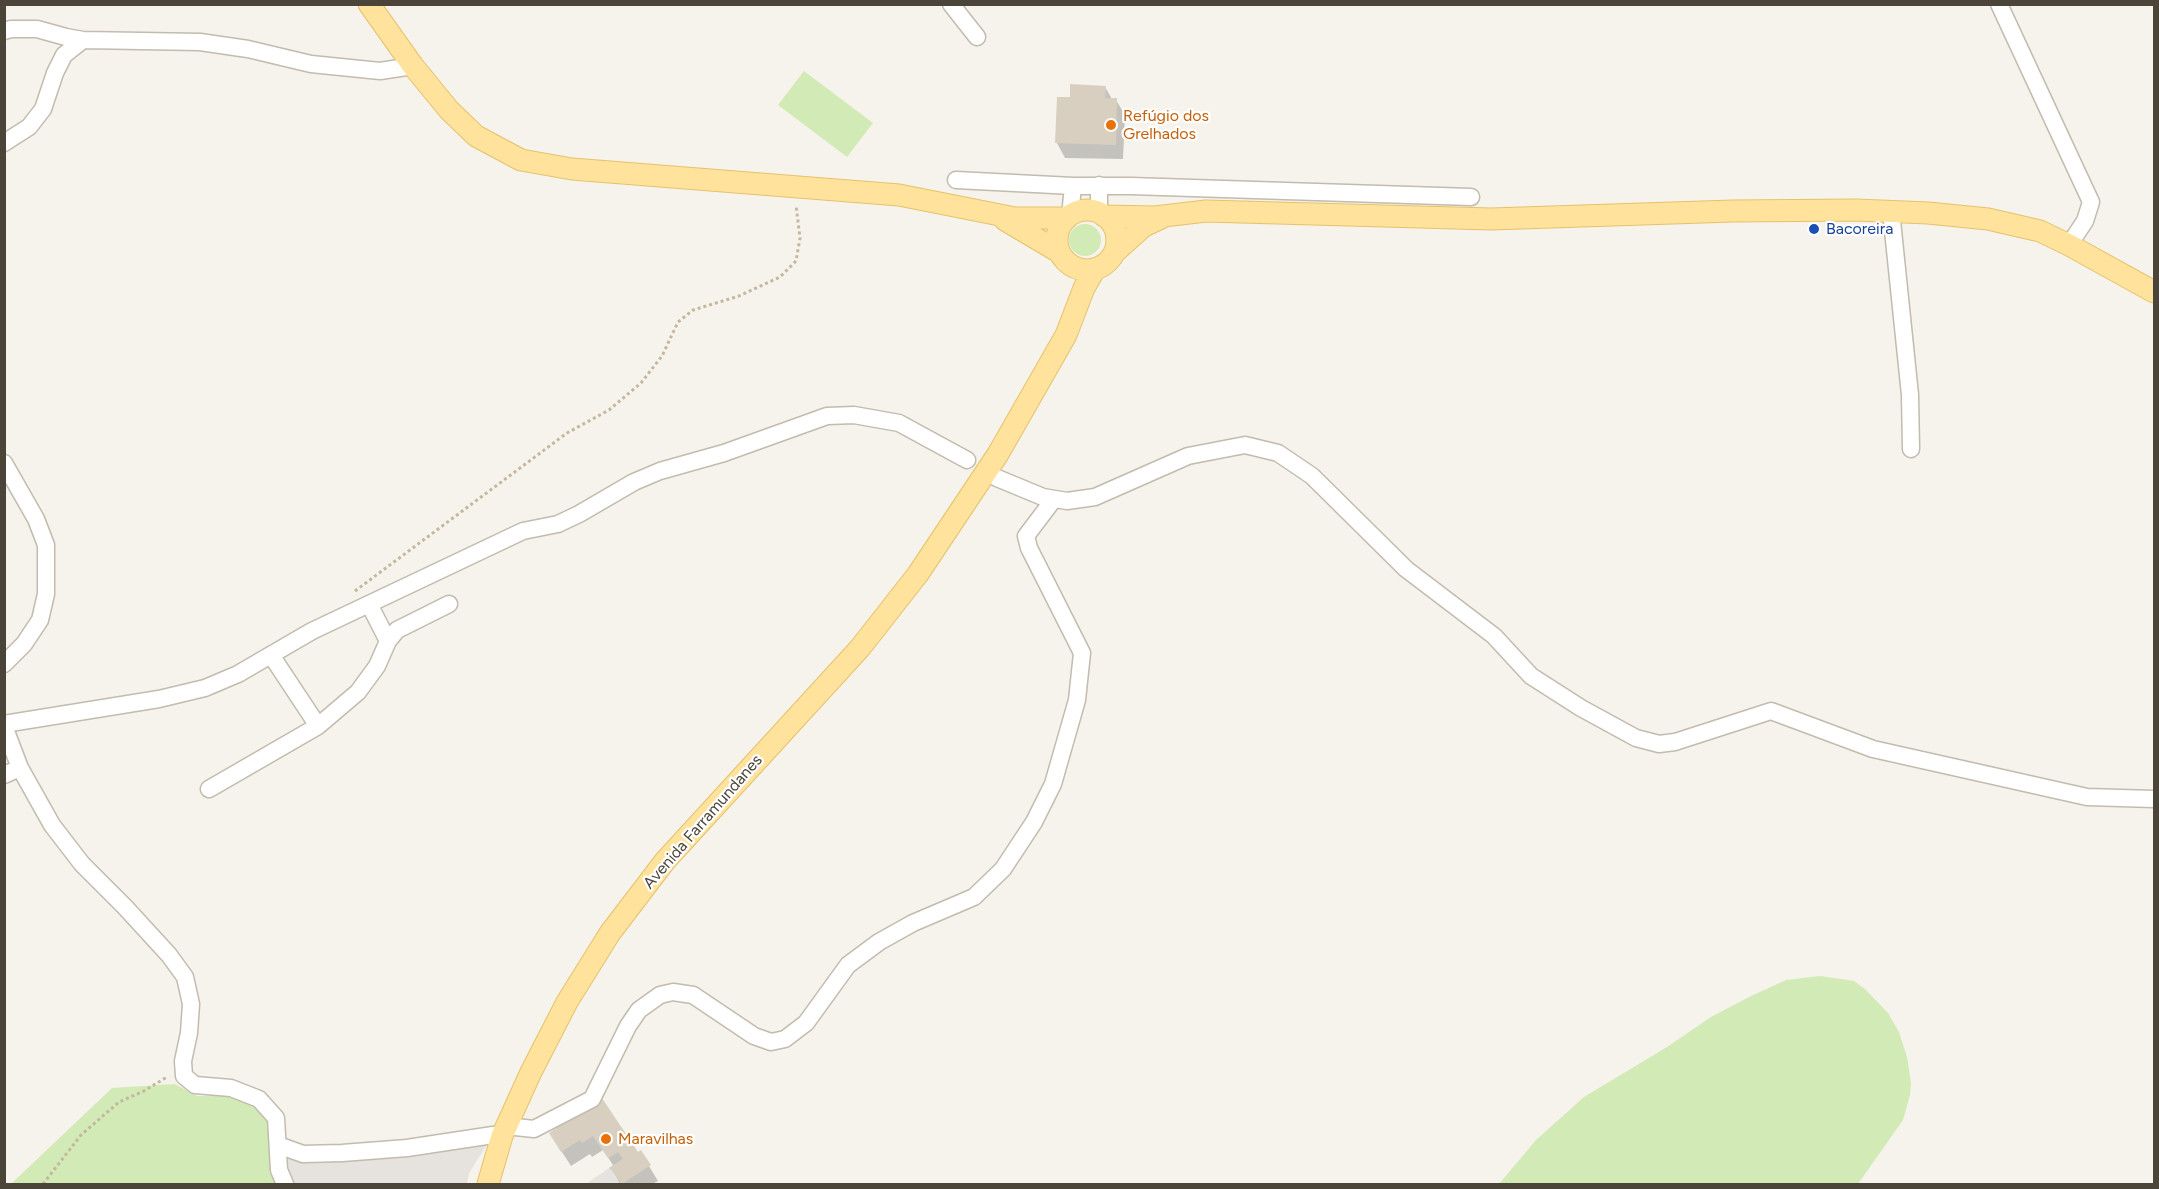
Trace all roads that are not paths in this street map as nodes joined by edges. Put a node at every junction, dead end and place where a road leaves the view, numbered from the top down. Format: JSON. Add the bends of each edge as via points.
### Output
{"nodes":[{"id":1,"x":369,"y":4,"type":"edge"},
{"id":2,"x":951,"y":4,"type":"edge"},
{"id":3,"x":1999,"y":4,"type":"edge"},
{"id":4,"x":4,"y":31,"type":"edge"},
{"id":5,"x":977,"y":37,"type":"dead end"},
{"id":6,"x":83,"y":40,"type":"junction"},
{"id":7,"x":413,"y":66,"type":"junction"},
{"id":8,"x":4,"y":143,"type":"edge"},
{"id":9,"x":956,"y":180,"type":"dead end"},
{"id":10,"x":1099,"y":185,"type":"junction"},
{"id":11,"x":1073,"y":186,"type":"junction"},
{"id":12,"x":1471,"y":197,"type":"dead end"},
{"id":13,"x":1891,"y":211,"type":"junction"},
{"id":14,"x":986,"y":212,"type":"junction"},
{"id":15,"x":1101,"y":214,"type":"junction"},
{"id":16,"x":1167,"y":216,"type":"junction"},
{"id":17,"x":1068,"y":217,"type":"junction"},
{"id":18,"x":2069,"y":244,"type":"junction"},
{"id":19,"x":1115,"y":252,"type":"junction"},
{"id":20,"x":1063,"y":257,"type":"junction"},
{"id":21,"x":1095,"y":269,"type":"junction"},
{"id":22,"x":2154,"y":292,"type":"edge"},
{"id":23,"x":1071,"y":316,"type":"junction"},
{"id":24,"x":1911,"y":449,"type":"dead end"},
{"id":25,"x":967,"y":460,"type":"dead end"},
{"id":26,"x":4,"y":464,"type":"edge"},
{"id":27,"x":997,"y":478,"type":"dead end"},
{"id":28,"x":1054,"y":499,"type":"junction"},
{"id":29,"x":369,"y":604,"type":"junction"},
{"id":30,"x":449,"y":604,"type":"dead end"},
{"id":31,"x":388,"y":641,"type":"junction"},
{"id":32,"x":271,"y":655,"type":"junction"},
{"id":33,"x":4,"y":664,"type":"edge"},
{"id":34,"x":4,"y":725,"type":"edge"},
{"id":35,"x":318,"y":726,"type":"junction"},
{"id":36,"x":20,"y":768,"type":"junction"},
{"id":37,"x":4,"y":776,"type":"edge"},
{"id":38,"x":209,"y":789,"type":"dead end"},
{"id":39,"x":2154,"y":799,"type":"edge"},
{"id":40,"x":504,"y":1131,"type":"junction"},
{"id":41,"x":279,"y":1145,"type":"junction"},
{"id":42,"x":285,"y":1185,"type":"edge"},
{"id":43,"x":488,"y":1185,"type":"edge"}],
"edges":[{"from":1,"to":7,"type":"main road"},
{"from":2,"to":5,"type":"street"},
{"from":3,"to":18,"type":"street","via":[[2091,202],[2085,221]]},
{"from":4,"to":6,"type":"street","via":[[37,29]]},
{"from":6,"to":7,"type":"street","via":[[200,42],[311,64],[380,71]]},
{"from":6,"to":8,"type":"street","via":[[64,55],[43,109],[29,128]]},
{"from":7,"to":14,"type":"main road","via":[[476,136],[521,160],[572,169],[899,195]]},
{"from":9,"to":11,"type":"street"},
{"from":10,"to":11,"type":"street"},
{"from":10,"to":12,"type":"street"},
{"from":10,"to":15,"type":"street"},
{"from":11,"to":17,"type":"street"},
{"from":13,"to":16,"type":"main road","via":[[1733,211],[1491,219],[1206,211]]},
{"from":13,"to":18,"type":"main road","via":[[1988,219],[2040,231]]},
{"from":13,"to":24,"type":"street","via":[[1910,395]]},
{"from":14,"to":17,"type":"main road","via":[[1015,218]]},
{"from":14,"to":20,"type":"main road","via":[[1013,223]]},
{"from":15,"to":16,"type":"main road"},
{"from":15,"to":17,"type":"main road","via":[[1084,210]]},
{"from":15,"to":19,"type":"main road","via":[[1112,223],[1116,233]]},
{"from":16,"to":19,"type":"main road","via":[[1144,226]]},
{"from":17,"to":20,"type":"main road","via":[[1058,228],[1056,238]]},
{"from":18,"to":22,"type":"main road"},
{"from":19,"to":21,"type":"main road"},
{"from":20,"to":21,"type":"main road","via":[[1079,270]]},
{"from":20,"to":23,"type":"main road"},
{"from":21,"to":23,"type":"main road","name":"Avenida Farramundanes"},
{"from":23,"to":40,"type":"main road","name":"Avenida Farramundanes","via":[[1066,335],[998,454],[918,574],[861,648],[665,861],[610,933],[567,1002]]},
{"from":25,"to":29,"type":"street","via":[[899,423],[854,415],[827,416],[660,471],[558,524],[523,531]]},
{"from":26,"to":33,"type":"street","via":[[46,544],[46,594],[40,620]]},
{"from":27,"to":28,"type":"street"},
{"from":28,"to":39,"type":"street","via":[[1095,497],[1188,456],[1245,445],[1278,453],[1312,476],[1406,569],[1494,636],[1531,676],[1636,738],[1659,744],[1675,742],[1771,711],[1873,749],[2087,796]]},
{"from":28,"to":40,"type":"street","via":[[1026,536],[1082,653],[1077,700],[1053,784],[1004,869],[974,897],[913,923],[848,965],[806,1023],[785,1039],[771,1042],[754,1036],[693,996],[673,992],[660,995],[633,1018],[592,1099],[534,1129]]},
{"from":29,"to":31,"type":"street"},
{"from":29,"to":32,"type":"street"},
{"from":30,"to":31,"type":"street","via":[[397,630]]},
{"from":31,"to":35,"type":"street","via":[[377,666],[357,692]]},
{"from":32,"to":34,"type":"street","via":[[205,688]]},
{"from":32,"to":35,"type":"street"},
{"from":34,"to":36,"type":"street"},
{"from":35,"to":38,"type":"street"},
{"from":36,"to":37,"type":"street"},
{"from":36,"to":41,"type":"street","via":[[52,825],[82,864],[140,923],[185,977],[191,1004],[184,1076],[195,1085],[231,1088],[259,1099],[276,1118]]},
{"from":40,"to":41,"type":"street","via":[[407,1148],[342,1154],[303,1155]]},
{"from":40,"to":43,"type":"main road","name":"Avenida Farramundanes"},
{"from":41,"to":42,"type":"street","via":[[279,1170]]}]}
